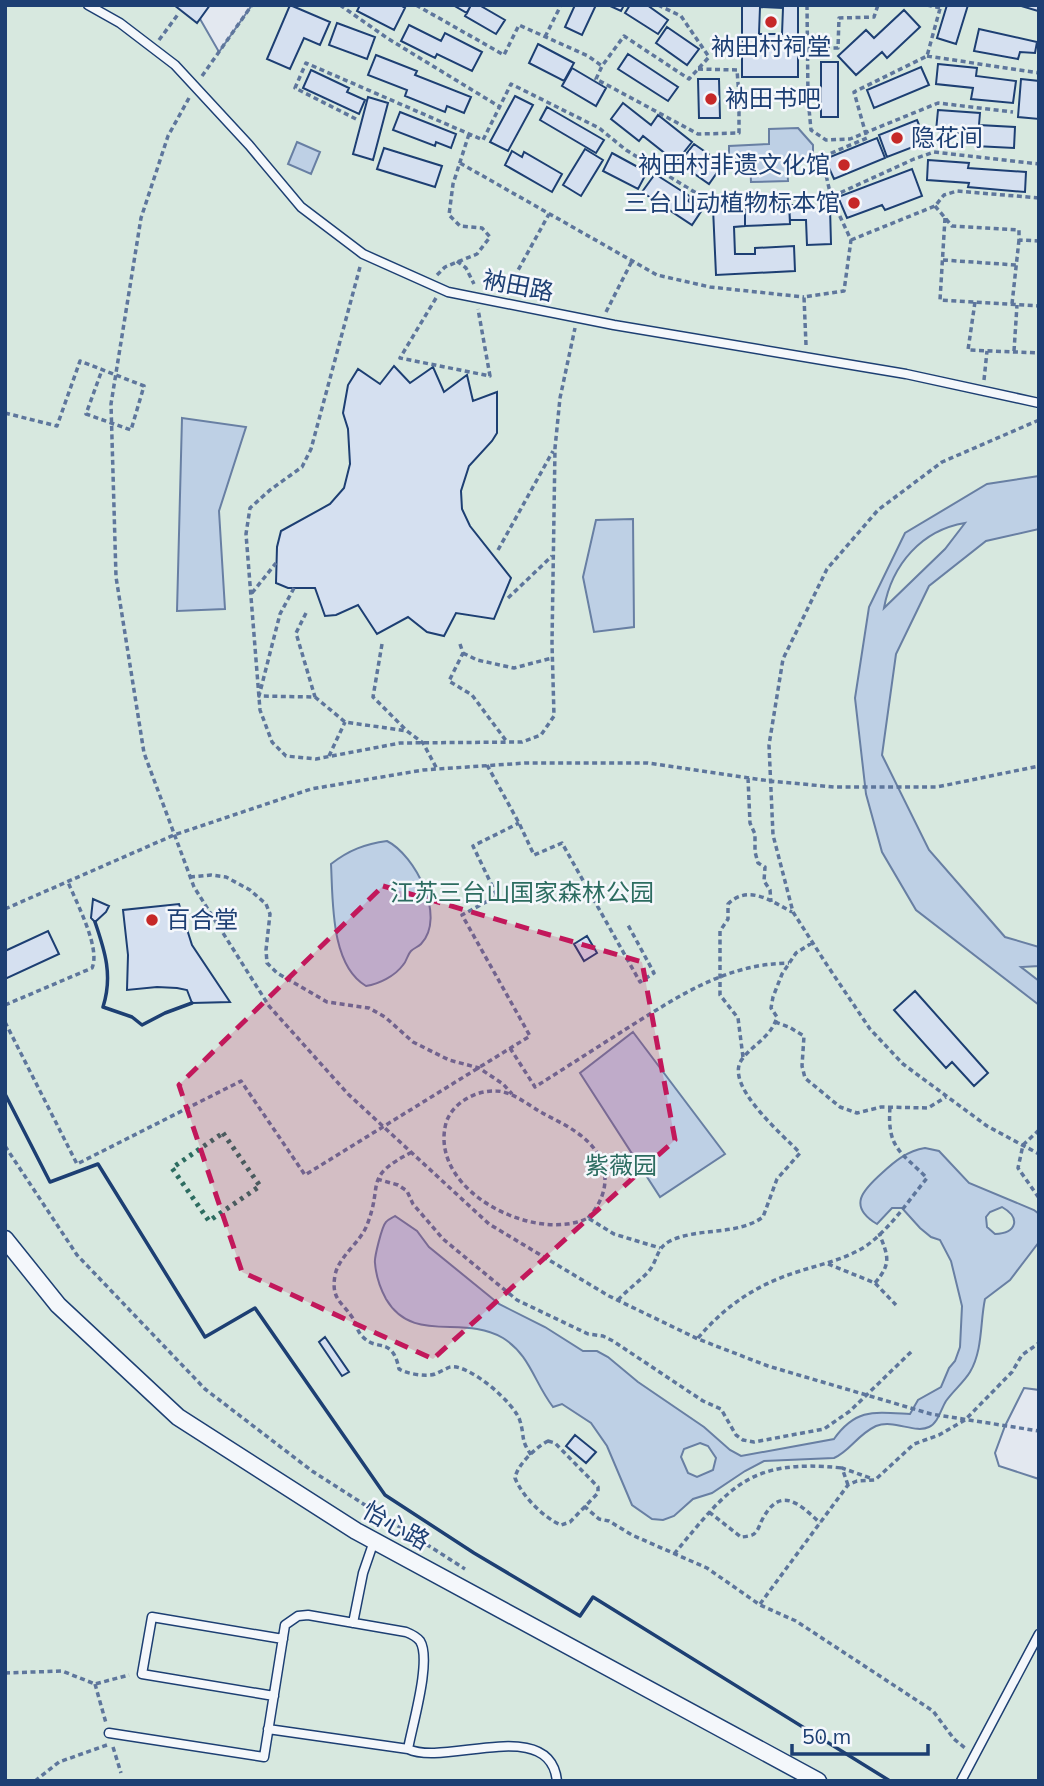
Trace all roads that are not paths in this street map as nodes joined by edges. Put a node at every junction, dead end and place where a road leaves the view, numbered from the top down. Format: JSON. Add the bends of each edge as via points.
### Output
{"nodes":[{"id":1,"x":88,"y":5,"type":"edge"},
{"id":2,"x":1039,"y":403,"type":"edge"},
{"id":3,"x":5,"y":1239,"type":"edge"},
{"id":4,"x":374,"y":1541,"type":"junction"},
{"id":5,"x":353,"y":1622,"type":"junction"},
{"id":6,"x":1039,"y":1634,"type":"edge"},
{"id":7,"x":283,"y":1639,"type":"junction"},
{"id":8,"x":274,"y":1696,"type":"junction"},
{"id":9,"x":268,"y":1729,"type":"junction"},
{"id":10,"x":110,"y":1737,"type":"road end"},
{"id":11,"x":408,"y":1749,"type":"junction"},
{"id":12,"x":556,"y":1781,"type":"edge"},
{"id":13,"x":818,"y":1781,"type":"edge"},
{"id":14,"x":961,"y":1781,"type":"edge"}],
"edges":[{"from":1,"to":2,"type":"lane","name":"衲田路","via":[[175,65],[301,207],[363,254],[430,284],[601,323],[905,374]]},
{"from":3,"to":4,"type":"street","name":"怡心路","via":[[58,1305],[178,1417]]},
{"from":4,"to":5,"type":"lane"},
{"from":4,"to":13,"type":"street","name":"怡心路"},
{"from":5,"to":7,"type":"lane","via":[[298,1616],[285,1625]]},
{"from":5,"to":11,"type":"lane","via":[[406,1632],[420,1641],[423,1670]]},
{"from":6,"to":14,"type":"lane"},
{"from":7,"to":8,"type":"lane"},
{"from":7,"to":8,"type":"lane","via":[[152,1617],[142,1674]]},
{"from":8,"to":9,"type":"lane"},
{"from":9,"to":10,"type":"lane","via":[[264,1757]]},
{"from":9,"to":11,"type":"lane"},
{"from":11,"to":12,"type":"lane","via":[[425,1755],[513,1745],[530,1748],[551,1764]]}]}
